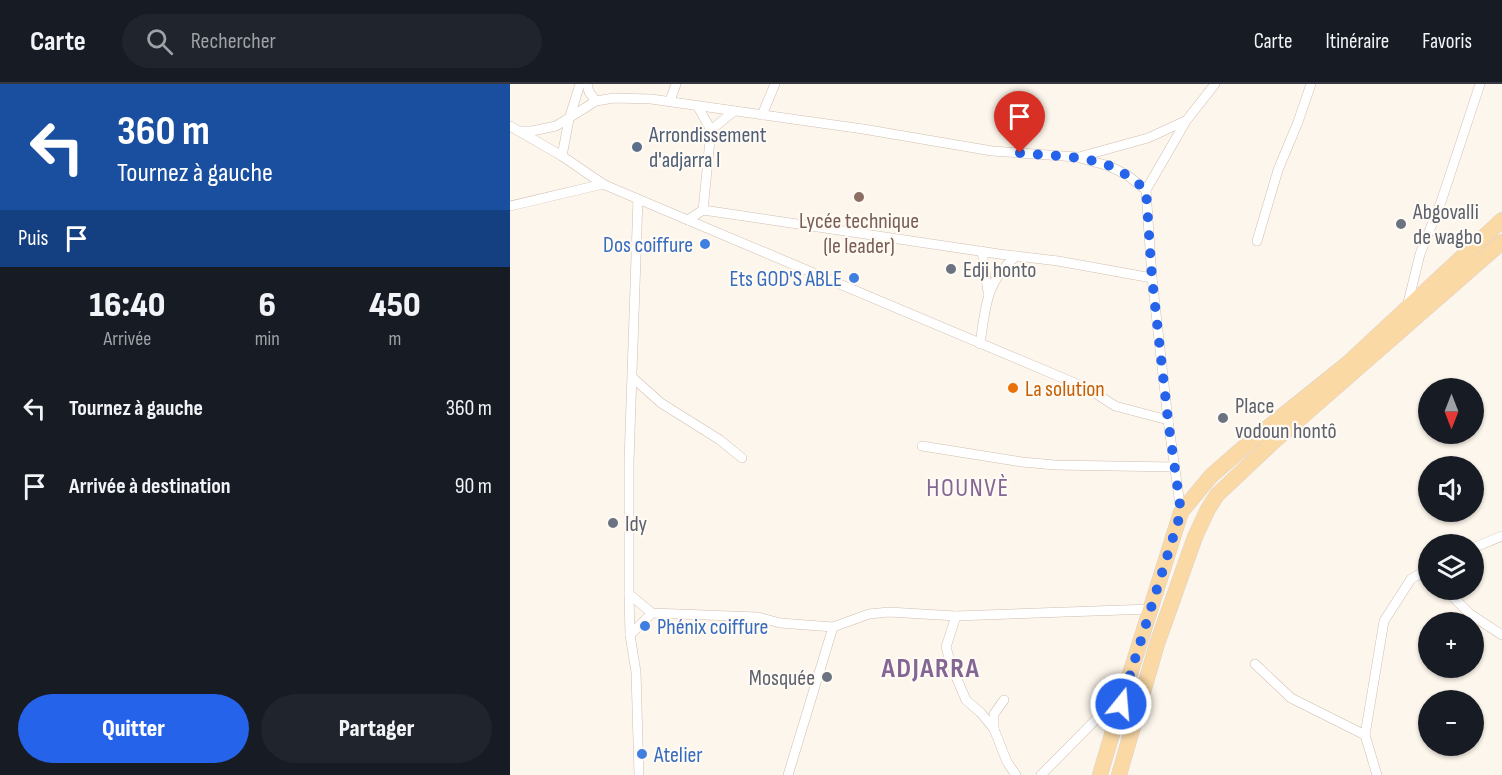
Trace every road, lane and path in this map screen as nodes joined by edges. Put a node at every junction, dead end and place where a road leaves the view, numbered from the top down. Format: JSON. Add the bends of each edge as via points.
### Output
{"nodes":[{"id":1,"x":580,"y":84,"type":"edge"},
{"id":2,"x":587,"y":84,"type":"edge"},
{"id":3,"x":676,"y":84,"type":"edge"},
{"id":4,"x":775,"y":84,"type":"edge"},
{"id":5,"x":1215,"y":84,"type":"edge"},
{"id":6,"x":1311,"y":84,"type":"edge"},
{"id":7,"x":1480,"y":84,"type":"edge"},
{"id":8,"x":596,"y":101,"type":"junction"},
{"id":9,"x":670,"y":101,"type":"junction"},
{"id":10,"x":698,"y":106,"type":"junction"},
{"id":11,"x":734,"y":111,"type":"junction"},
{"id":12,"x":762,"y":115,"type":"junction"},
{"id":13,"x":569,"y":119,"type":"junction"},
{"id":14,"x":1186,"y":121,"type":"junction"},
{"id":15,"x":513,"y":129,"type":"edge"},
{"id":16,"x":711,"y":130,"type":"junction"},
{"id":17,"x":562,"y":156,"type":"junction"},
{"id":18,"x":1077,"y":157,"type":"junction"},
{"id":19,"x":603,"y":184,"type":"junction"},
{"id":20,"x":1146,"y":190,"type":"junction"},
{"id":21,"x":638,"y":200,"type":"junction"},
{"id":22,"x":510,"y":206,"type":"edge"},
{"id":23,"x":703,"y":210,"type":"junction"},
{"id":24,"x":688,"y":220,"type":"junction"},
{"id":25,"x":1502,"y":220,"type":"edge"},
{"id":26,"x":1257,"y":241,"type":"dead end"},
{"id":27,"x":1502,"y":242,"type":"edge"},
{"id":28,"x":982,"y":251,"type":"junction"},
{"id":29,"x":1016,"y":256,"type":"junction"},
{"id":30,"x":1152,"y":278,"type":"junction"},
{"id":31,"x":988,"y":292,"type":"junction"},
{"id":32,"x":1407,"y":310,"type":"junction"},
{"id":33,"x":981,"y":344,"type":"junction"},
{"id":34,"x":633,"y":378,"type":"junction"},
{"id":35,"x":1168,"y":420,"type":"junction"},
{"id":36,"x":922,"y":446,"type":"dead end"},
{"id":37,"x":742,"y":458,"type":"dead end"},
{"id":38,"x":1174,"y":467,"type":"junction"},
{"id":39,"x":1181,"y":512,"type":"junction"},
{"id":40,"x":1502,"y":536,"type":"edge"},
{"id":41,"x":1484,"y":543,"type":"edge"},
{"id":42,"x":1418,"y":576,"type":"edge"},
{"id":43,"x":629,"y":594,"type":"junction"},
{"id":44,"x":1456,"y":600,"type":"edge"},
{"id":45,"x":1151,"y":609,"type":"junction"},
{"id":46,"x":652,"y":613,"type":"junction"},
{"id":47,"x":956,"y":616,"type":"junction"},
{"id":48,"x":833,"y":627,"type":"junction"},
{"id":49,"x":630,"y":635,"type":"junction"},
{"id":50,"x":1502,"y":635,"type":"edge"},
{"id":51,"x":1255,"y":664,"type":"dead end"},
{"id":52,"x":1125,"y":690,"type":"junction"},
{"id":53,"x":1004,"y":700,"type":"dead end"},
{"id":54,"x":994,"y":729,"type":"junction"},
{"id":55,"x":1365,"y":735,"type":"junction"},
{"id":56,"x":639,"y":775,"type":"edge"},
{"id":57,"x":788,"y":775,"type":"edge"},
{"id":58,"x":1016,"y":775,"type":"edge"},
{"id":59,"x":1041,"y":775,"type":"edge"},
{"id":60,"x":1100,"y":775,"type":"edge"},
{"id":61,"x":1119,"y":775,"type":"edge"},
{"id":62,"x":1377,"y":775,"type":"edge"}],
"edges":[{"from":1,"to":13,"type":"street"},
{"from":2,"to":8,"type":"street"},
{"from":3,"to":9,"type":"street"},
{"from":4,"to":12,"type":"street"},
{"from":5,"to":14,"type":"street"},
{"from":6,"to":26,"type":"street","via":[[1278,170]]},
{"from":7,"to":32,"type":"street","via":[[1420,254]]},
{"from":8,"to":9,"type":"street"},
{"from":8,"to":13,"type":"street"},
{"from":9,"to":10,"type":"street"},
{"from":10,"to":11,"type":"street"},
{"from":10,"to":16,"type":"street"},
{"from":11,"to":12,"type":"street"},
{"from":11,"to":16,"type":"street"},
{"from":12,"to":18,"type":"street","via":[[992,151]]},
{"from":13,"to":15,"type":"street","via":[[544,129]]},
{"from":13,"to":17,"type":"street"},
{"from":14,"to":18,"type":"street","via":[[1148,138]]},
{"from":14,"to":20,"type":"street"},
{"from":15,"to":17,"type":"street"},
{"from":16,"to":23,"type":"street"},
{"from":17,"to":19,"type":"street"},
{"from":18,"to":20,"type":"street","via":[[1109,166]]},
{"from":19,"to":21,"type":"street"},
{"from":19,"to":22,"type":"street"},
{"from":20,"to":30,"type":"street"},
{"from":21,"to":24,"type":"street"},
{"from":21,"to":34,"type":"street"},
{"from":23,"to":24,"type":"street"},
{"from":23,"to":28,"type":"street"},
{"from":24,"to":33,"type":"street"},
{"from":25,"to":32,"type":"main road"},
{"from":27,"to":61,"type":"main road","via":[[1217,495],[1195,537],[1157,644]]},
{"from":28,"to":29,"type":"street"},
{"from":28,"to":31,"type":"street"},
{"from":29,"to":30,"type":"street"},
{"from":29,"to":31,"type":"street"},
{"from":30,"to":35,"type":"street"},
{"from":31,"to":33,"type":"street"},
{"from":32,"to":39,"type":"main road","via":[[1211,476]]},
{"from":33,"to":35,"type":"street","via":[[1089,389],[1115,406]]},
{"from":34,"to":37,"type":"street","via":[[661,403]]},
{"from":34,"to":43,"type":"street"},
{"from":35,"to":38,"type":"street"},
{"from":36,"to":38,"type":"street","via":[[1055,465]]},
{"from":38,"to":39,"type":"street"},
{"from":39,"to":45,"type":"main road"},
{"from":40,"to":41,"type":"street"},
{"from":42,"to":55,"type":"street","via":[[1411,579],[1384,621]]},
{"from":43,"to":46,"type":"street"},
{"from":43,"to":49,"type":"street"},
{"from":44,"to":50,"type":"street"},
{"from":45,"to":47,"type":"street"},
{"from":45,"to":52,"type":"main road"},
{"from":46,"to":48,"type":"street","via":[[758,617],[780,623]]},
{"from":46,"to":49,"type":"street"},
{"from":47,"to":48,"type":"street","via":[[890,612],[869,614]]},
{"from":47,"to":54,"type":"street","via":[[946,647],[951,665],[966,700]]},
{"from":48,"to":57,"type":"street"},
{"from":49,"to":56,"type":"street","via":[[636,672]]},
{"from":51,"to":55,"type":"street","via":[[1291,698]]},
{"from":52,"to":59,"type":"street"},
{"from":52,"to":60,"type":"main road"},
{"from":53,"to":54,"type":"street","via":[[994,714]]},
{"from":54,"to":58,"type":"street"},
{"from":55,"to":62,"type":"street"}]}
